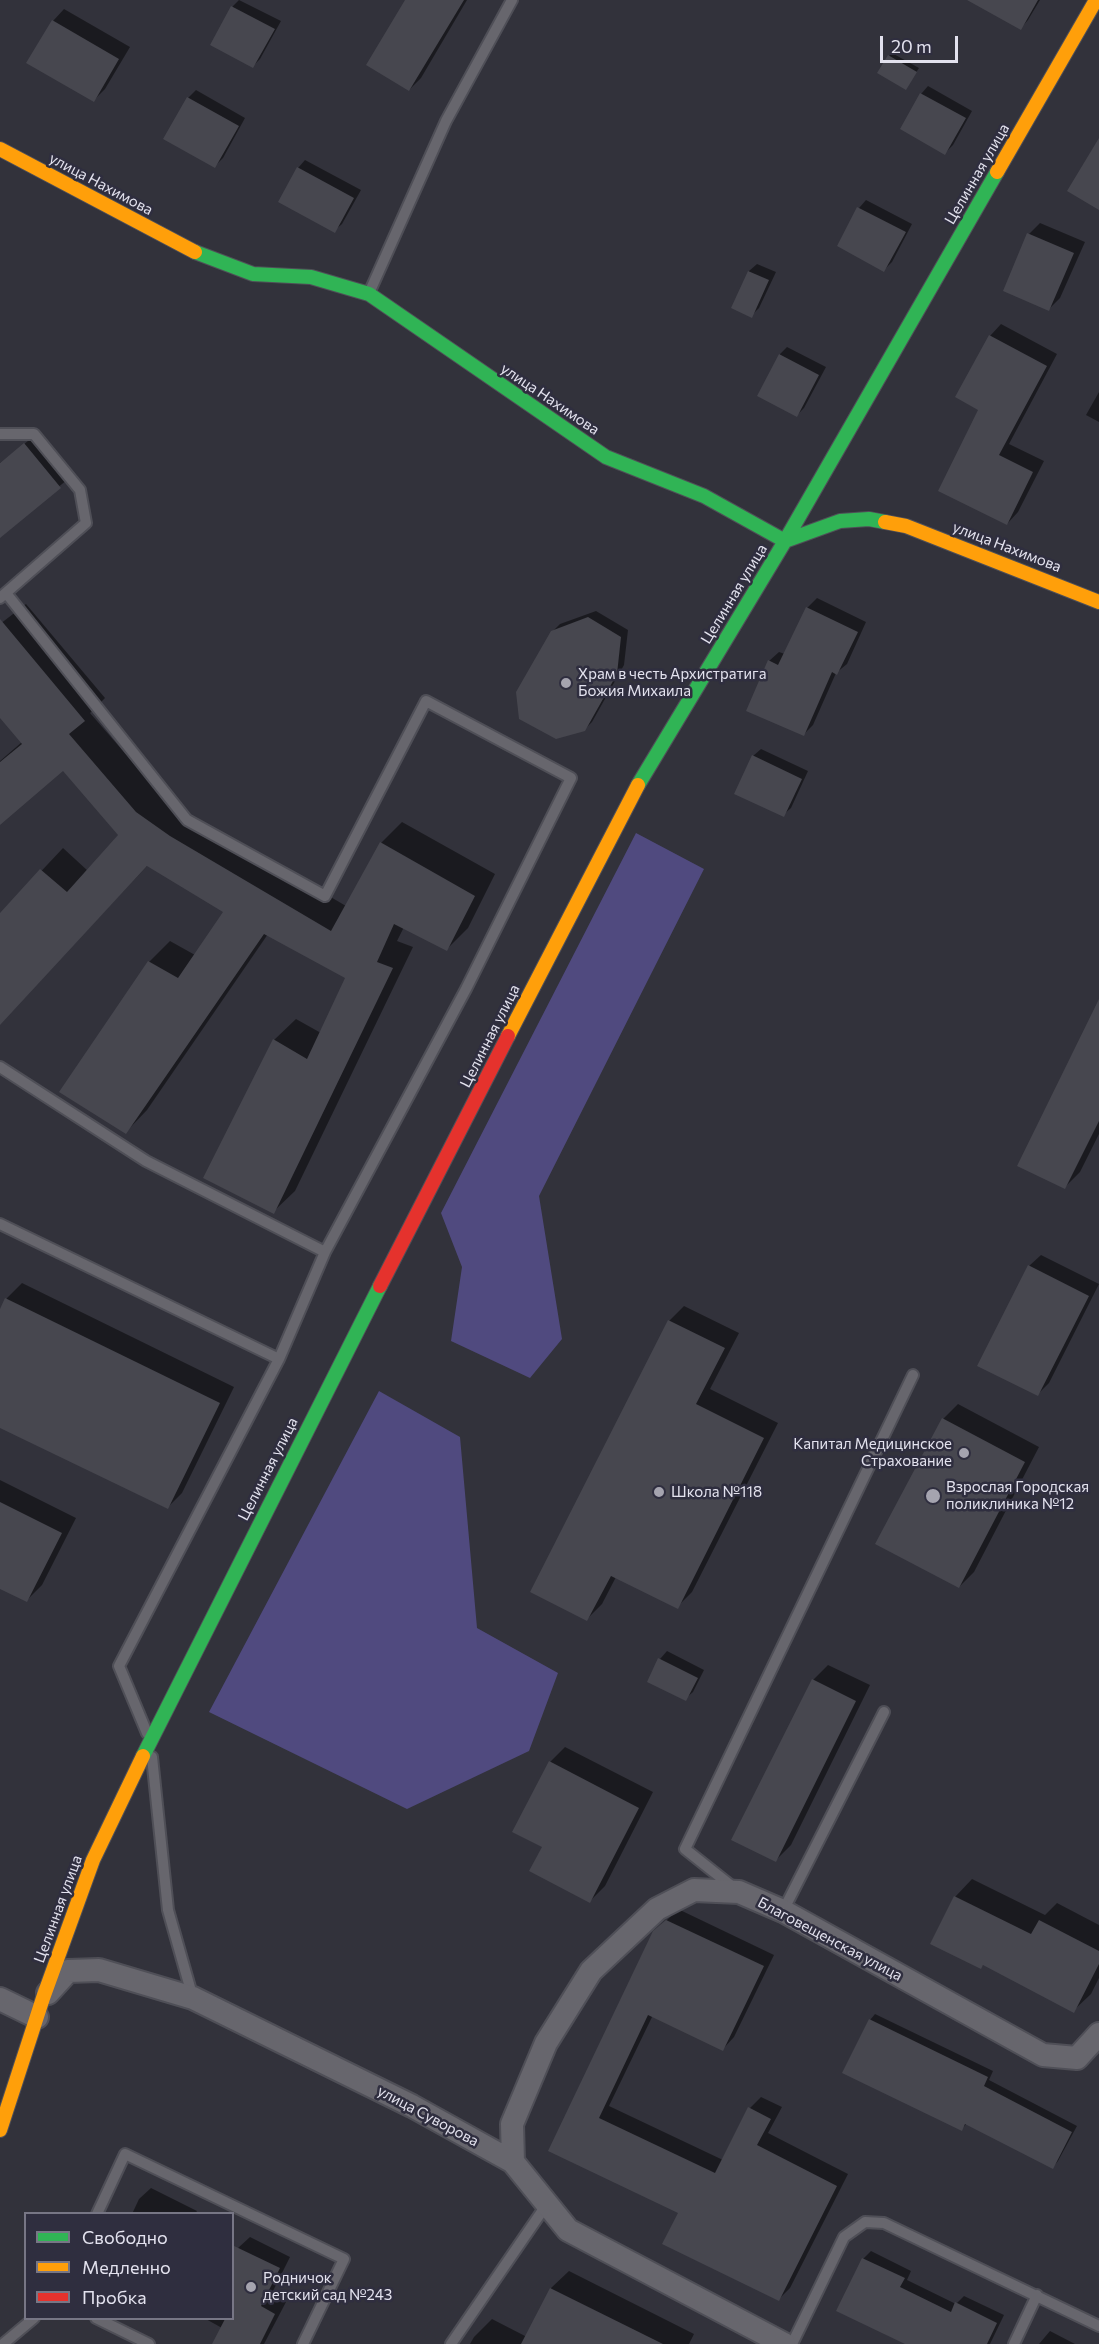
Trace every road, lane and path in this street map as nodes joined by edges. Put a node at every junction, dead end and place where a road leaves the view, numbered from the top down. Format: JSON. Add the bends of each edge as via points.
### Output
{"nodes":[{"id":1,"x":512,"y":0,"type":"edge"},
{"id":2,"x":1096,"y":0,"type":"edge"},
{"id":3,"x":0,"y":149,"type":"edge"},
{"id":4,"x":369,"y":294,"type":"junction"},
{"id":5,"x":0,"y":434,"type":"edge"},
{"id":6,"x":785,"y":541,"type":"junction"},
{"id":7,"x":3,"y":595,"type":"edge"},
{"id":8,"x":1099,"y":602,"type":"edge"},
{"id":9,"x":0,"y":1067,"type":"edge"},
{"id":10,"x":0,"y":1224,"type":"edge"},
{"id":11,"x":325,"y":1252,"type":"junction"},
{"id":12,"x":279,"y":1359,"type":"junction"},
{"id":13,"x":913,"y":1375,"type":"dead end"},
{"id":14,"x":884,"y":1712,"type":"dead end"},
{"id":15,"x":150,"y":1740,"type":"junction"},
{"id":16,"x":739,"y":1892,"type":"junction"},
{"id":17,"x":783,"y":1911,"type":"junction"},
{"id":18,"x":193,"y":1998,"type":"junction"},
{"id":19,"x":0,"y":2000,"type":"edge"},
{"id":20,"x":40,"y":2007,"type":"junction"},
{"id":21,"x":1099,"y":2034,"type":"edge"},
{"id":22,"x":0,"y":2130,"type":"edge"},
{"id":23,"x":513,"y":2162,"type":"junction"},
{"id":24,"x":547,"y":2204,"type":"junction"},
{"id":25,"x":98,"y":2212,"type":"edge"},
{"id":26,"x":1037,"y":2295,"type":"junction"},
{"id":27,"x":33,"y":2320,"type":"edge"},
{"id":28,"x":98,"y":2320,"type":"edge"},
{"id":29,"x":1099,"y":2326,"type":"edge"},
{"id":30,"x":3,"y":2344,"type":"edge"},
{"id":31,"x":149,"y":2344,"type":"edge"},
{"id":32,"x":303,"y":2344,"type":"edge"},
{"id":33,"x":451,"y":2344,"type":"edge"},
{"id":34,"x":784,"y":2344,"type":"edge"},
{"id":35,"x":792,"y":2344,"type":"edge"},
{"id":36,"x":1014,"y":2344,"type":"edge"}],
"edges":[{"from":1,"to":4,"type":"lane","via":[[446,121]]},
{"from":2,"to":6,"type":"street","name":"Целинная улица"},
{"from":3,"to":4,"type":"street","name":"улица Нахимова","via":[[183,248],[253,274],[311,277]]},
{"from":4,"to":6,"type":"street","name":"улица Нахимова","via":[[606,457],[704,496]]},
{"from":5,"to":7,"type":"lane","via":[[34,434],[80,490],[86,523]]},
{"from":6,"to":8,"type":"street","name":"улица Нахимова","via":[[840,521],[869,519],[906,526]]},
{"from":6,"to":15,"type":"street","name":"Целинная улица","via":[[628,803]]},
{"from":7,"to":11,"type":"lane","via":[[187,820],[324,896],[426,701],[571,778],[466,989]]},
{"from":9,"to":11,"type":"lane","via":[[146,1161]]},
{"from":10,"to":12,"type":"lane"},
{"from":11,"to":12,"type":"lane"},
{"from":12,"to":15,"type":"lane","via":[[119,1666]]},
{"from":13,"to":16,"type":"lane","via":[[685,1849]]},
{"from":14,"to":17,"type":"lane"},
{"from":15,"to":18,"type":"lane","via":[[168,1910]]},
{"from":15,"to":20,"type":"street","name":"Целинная улица","via":[[93,1860]]},
{"from":16,"to":17,"type":"street","name":"Благовещенская улица"},
{"from":16,"to":23,"type":"street","name":"Благовещенская улица","via":[[694,1890],[657,1910],[591,1971],[546,2043],[512,2124]]},
{"from":17,"to":21,"type":"street","name":"Благовещенская улица","via":[[1043,2055],[1077,2058]]},
{"from":18,"to":20,"type":"street","name":"улица Суворова","via":[[99,1970],[68,1971]]},
{"from":18,"to":23,"type":"street","name":"улица Суворова","via":[[412,2106]]},
{"from":19,"to":20,"type":"street"},
{"from":20,"to":22,"type":"street","name":"Целинная улица"},
{"from":23,"to":24,"type":"street","name":"улица Суворова"},
{"from":24,"to":33,"type":"lane"},
{"from":24,"to":34,"type":"street","name":"улица Суворова","via":[[568,2230]]},
{"from":25,"to":32,"type":"lane","via":[[125,2154],[344,2259]]},
{"from":26,"to":29,"type":"lane"},
{"from":26,"to":35,"type":"lane","via":[[884,2223],[865,2222],[844,2237]]},
{"from":26,"to":36,"type":"lane"},
{"from":27,"to":30,"type":"lane"},
{"from":28,"to":31,"type":"lane"}]}
